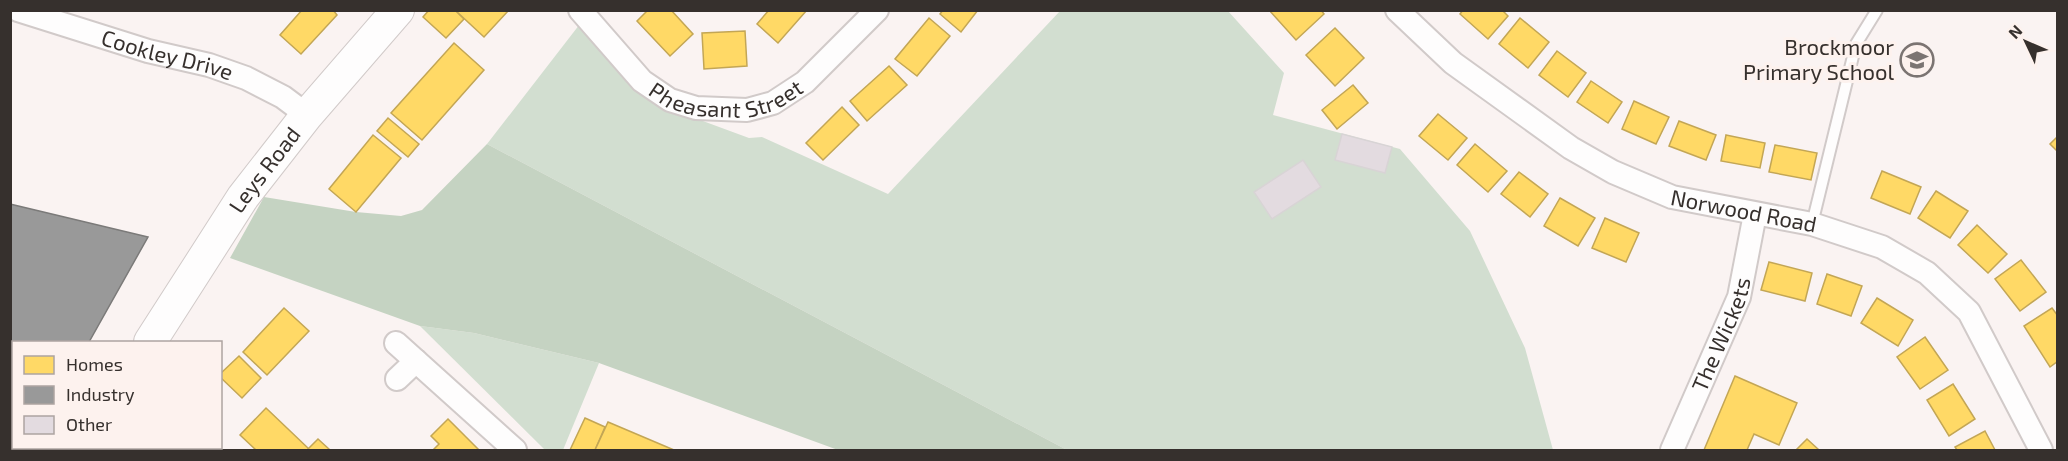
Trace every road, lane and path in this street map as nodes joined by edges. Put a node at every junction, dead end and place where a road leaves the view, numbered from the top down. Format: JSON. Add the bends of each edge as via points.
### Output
{"nodes":[{"id":1,"x":18,"y":10,"type":"edge"},
{"id":2,"x":398,"y":10,"type":"edge"},
{"id":3,"x":580,"y":10,"type":"edge"},
{"id":4,"x":877,"y":10,"type":"edge"},
{"id":5,"x":1398,"y":10,"type":"edge"},
{"id":6,"x":1877,"y":10,"type":"edge"},
{"id":7,"x":307,"y":115,"type":"junction"},
{"id":8,"x":1755,"y":214,"type":"junction"},
{"id":9,"x":1812,"y":224,"type":"junction"},
{"id":10,"x":151,"y":341,"type":"edge"},
{"id":11,"x":396,"y":343,"type":"dead end"},
{"id":12,"x":416,"y":361,"type":"junction"},
{"id":13,"x":397,"y":379,"type":"dead end"},
{"id":14,"x":508,"y":449,"type":"edge"},
{"id":15,"x":1672,"y":450,"type":"edge"},
{"id":16,"x":2041,"y":450,"type":"edge"}],
"edges":[{"from":1,"to":7,"type":"street","name":"Cookley Drive","via":[[246,78]]},
{"from":2,"to":7,"type":"main road","name":"Leys Road"},
{"from":3,"to":4,"type":"street","name":"Pheasant Street","via":[[642,81],[670,100],[696,108],[747,110],[773,103],[805,82]]},
{"from":5,"to":8,"type":"street","name":"Norwood Road","via":[[1453,63],[1571,148],[1672,197]]},
{"from":6,"to":9,"type":"lane","via":[[1856,44]]},
{"from":7,"to":10,"type":"main road","name":"Leys Road","via":[[243,197]]},
{"from":8,"to":9,"type":"street","name":"Norwood Road"},
{"from":8,"to":15,"type":"street","name":"The Wickets","via":[[1739,297]]},
{"from":9,"to":16,"type":"street","name":"Norwood Road","via":[[1882,247],[1927,273],[1969,312]]},
{"from":11,"to":12,"type":"street"},
{"from":12,"to":13,"type":"street"},
{"from":12,"to":14,"type":"street"}]}
